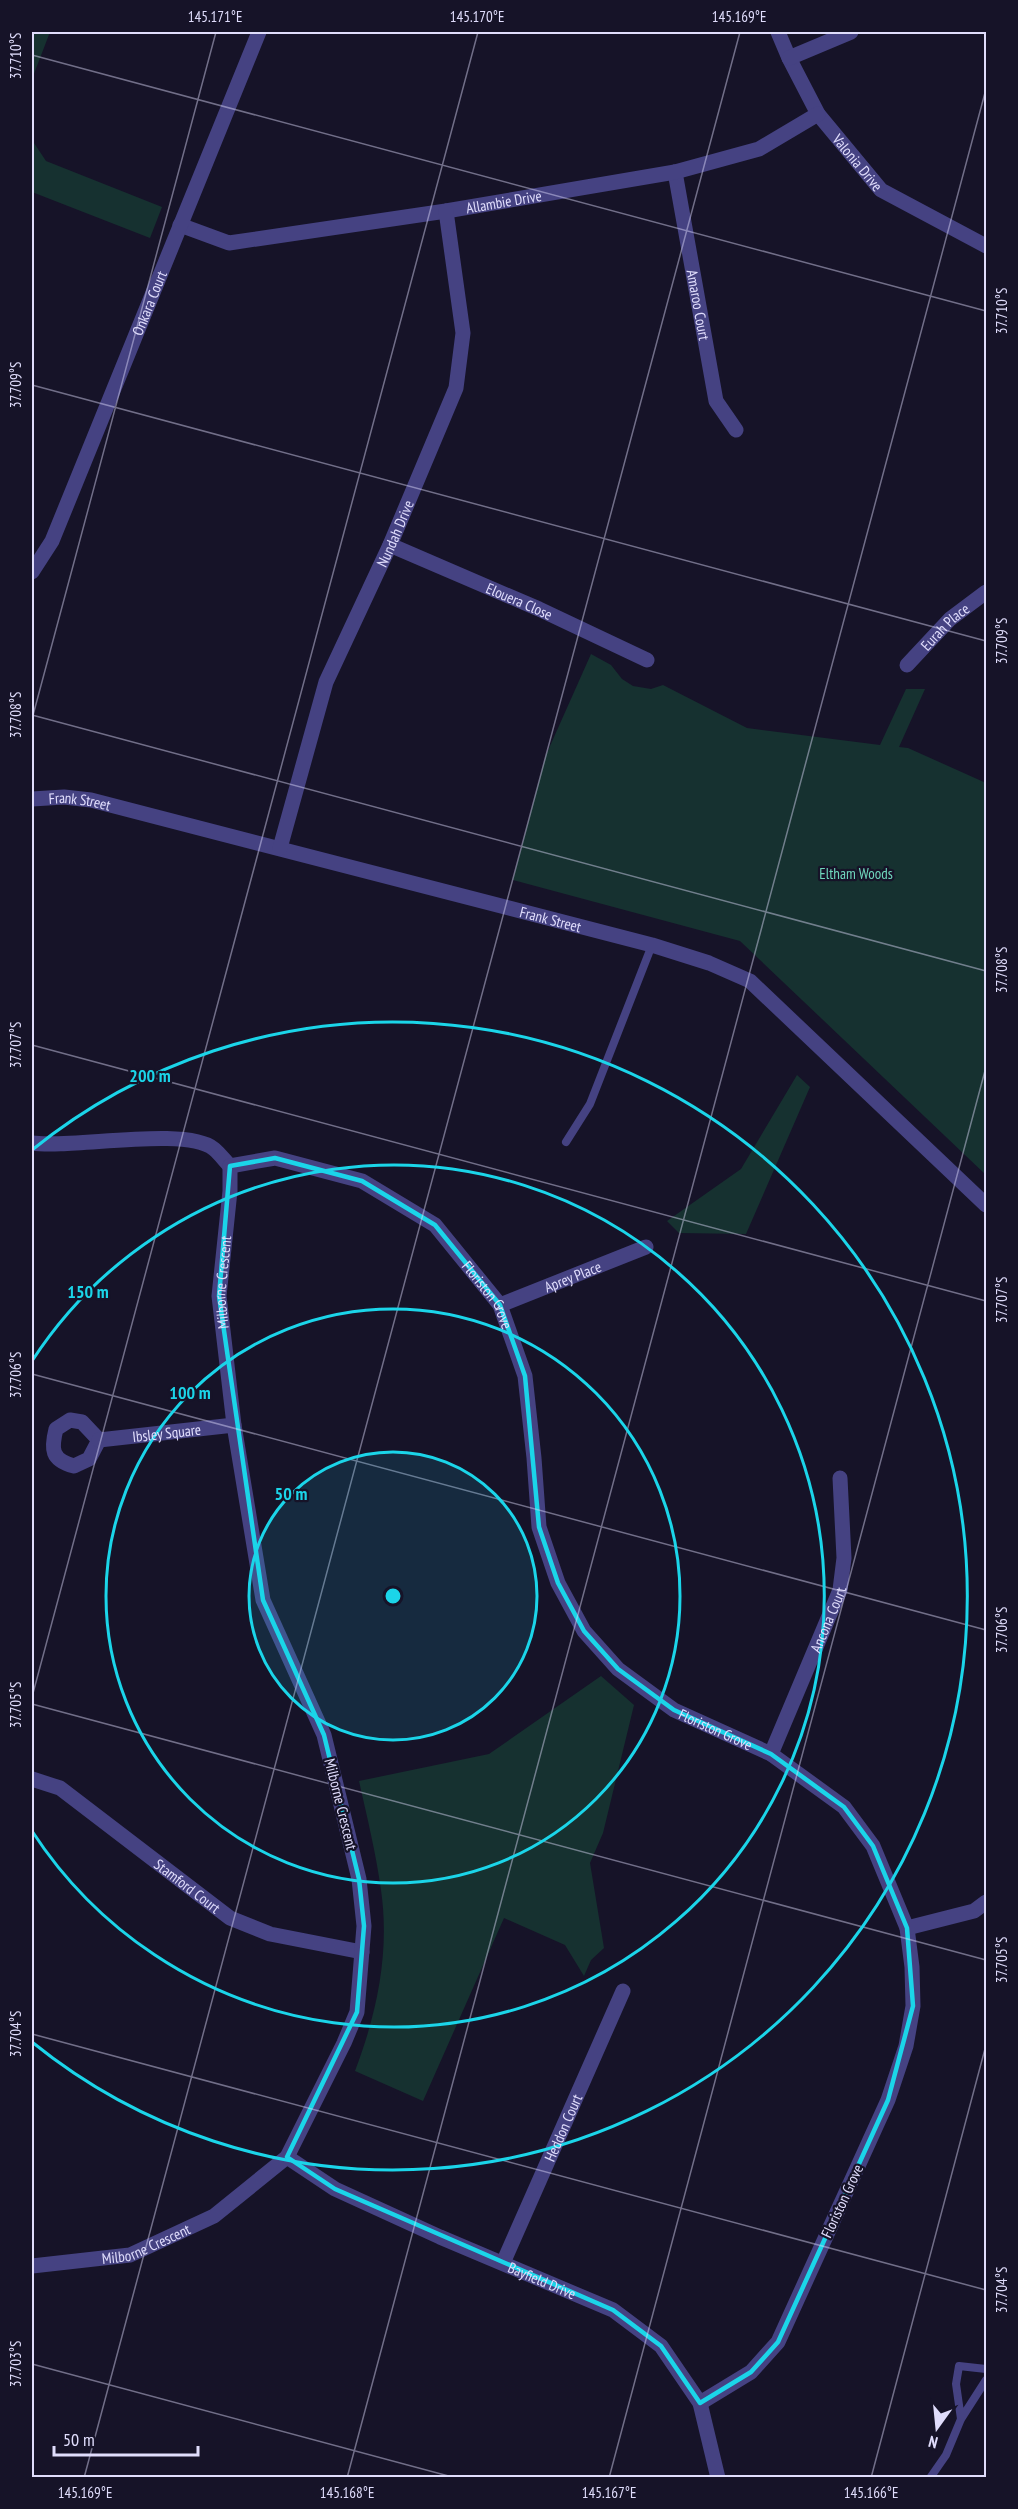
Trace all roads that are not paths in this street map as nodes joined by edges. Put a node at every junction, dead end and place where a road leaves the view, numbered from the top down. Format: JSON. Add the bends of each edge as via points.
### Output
{"nodes":[{"id":1,"x":259,"y":32,"type":"edge"},
{"id":2,"x":778,"y":32,"type":"edge"},
{"id":3,"x":851,"y":32,"type":"edge"},
{"id":4,"x":789,"y":58,"type":"junction"},
{"id":5,"x":818,"y":114,"type":"junction"},
{"id":6,"x":675,"y":172,"type":"junction"},
{"id":7,"x":446,"y":212,"type":"junction"},
{"id":8,"x":180,"y":225,"type":"junction"},
{"id":9,"x":987,"y":246,"type":"edge"},
{"id":10,"x":736,"y":430,"type":"dead end"},
{"id":11,"x":390,"y":544,"type":"junction"},
{"id":12,"x":32,"y":572,"type":"edge"},
{"id":13,"x":987,"y":592,"type":"edge"},
{"id":14,"x":647,"y":660,"type":"dead end"},
{"id":15,"x":907,"y":664,"type":"dead end"},
{"id":16,"x":32,"y":799,"type":"edge"},
{"id":17,"x":280,"y":848,"type":"junction"},
{"id":18,"x":652,"y":945,"type":"junction"},
{"id":19,"x":566,"y":1142,"type":"dead end"},
{"id":20,"x":32,"y":1143,"type":"edge"},
{"id":21,"x":230,"y":1166,"type":"junction"},
{"id":22,"x":987,"y":1205,"type":"edge"},
{"id":23,"x":646,"y":1247,"type":"dead end"},
{"id":24,"x":500,"y":1305,"type":"junction"},
{"id":25,"x":234,"y":1425,"type":"junction"},
{"id":26,"x":99,"y":1440,"type":"dead end"},
{"id":27,"x":840,"y":1478,"type":"dead end"},
{"id":28,"x":771,"y":1754,"type":"junction"},
{"id":29,"x":32,"y":1779,"type":"edge"},
{"id":30,"x":987,"y":1902,"type":"edge"},
{"id":31,"x":907,"y":1928,"type":"junction"},
{"id":32,"x":362,"y":1952,"type":"junction"},
{"id":33,"x":623,"y":1991,"type":"dead end"},
{"id":34,"x":287,"y":2157,"type":"junction"},
{"id":35,"x":503,"y":2263,"type":"junction"},
{"id":36,"x":32,"y":2266,"type":"edge"},
{"id":37,"x":987,"y":2369,"type":"edge"},
{"id":38,"x":987,"y":2380,"type":"edge"},
{"id":39,"x":700,"y":2403,"type":"junction"},
{"id":40,"x":961,"y":2419,"type":"junction"},
{"id":41,"x":718,"y":2478,"type":"edge"},
{"id":42,"x":930,"y":2478,"type":"edge"}],
"edges":[{"from":1,"to":8,"type":"street","name":"Onkara Court"},
{"from":2,"to":4,"type":"street","name":"Valonia Drive"},
{"from":3,"to":4,"type":"street"},
{"from":4,"to":5,"type":"street","name":"Valonia Drive"},
{"from":5,"to":6,"type":"street","name":"Allambie Drive","via":[[759,149]]},
{"from":5,"to":9,"type":"street","name":"Valonia Drive","via":[[881,190]]},
{"from":6,"to":7,"type":"street","name":"Allambie Drive"},
{"from":6,"to":10,"type":"street","name":"Amaroo Court","via":[[716,401]]},
{"from":7,"to":8,"type":"street","name":"Allambie Drive","via":[[229,243]]},
{"from":7,"to":11,"type":"street","name":"Nundah Drive","via":[[463,333],[456,388]]},
{"from":8,"to":12,"type":"street","name":"Onkara Court","via":[[52,541]]},
{"from":11,"to":14,"type":"street","name":"Elouera Close"},
{"from":11,"to":17,"type":"street","name":"Nundah Drive","via":[[326,682]]},
{"from":13,"to":15,"type":"street","name":"Eurah Place","via":[[950,619]]},
{"from":16,"to":17,"type":"street","name":"Frank Street","via":[[91,800]]},
{"from":17,"to":18,"type":"street","name":"Frank Street"},
{"from":18,"to":19,"type":"lane","via":[[590,1104]]},
{"from":18,"to":22,"type":"street","name":"Frank Street","via":[[750,981]]},
{"from":20,"to":21,"type":"street","via":[[51,1146],[140,1138],[191,1141],[213,1148]]},
{"from":21,"to":24,"type":"street","name":"Floriston Grove","via":[[275,1158],[362,1181],[435,1225]]},
{"from":21,"to":25,"type":"street","name":"Milborne Crescent","via":[[219,1296]]},
{"from":23,"to":24,"type":"street","name":"Aprey Place"},
{"from":24,"to":28,"type":"street","name":"Floriston Grove","via":[[525,1376],[539,1527],[558,1583],[584,1631],[618,1669],[674,1710]]},
{"from":25,"to":26,"type":"street","name":"Ibsley Square"},
{"from":25,"to":32,"type":"street","name":"Milborne Crescent","via":[[263,1600],[324,1735],[359,1879],[364,1926]]},
{"from":27,"to":28,"type":"street","name":"Ancona Court","via":[[844,1558],[840,1590]]},
{"from":28,"to":31,"type":"street","name":"Floriston Grove","via":[[844,1806],[873,1846]]},
{"from":29,"to":32,"type":"street","name":"Stamford Court","via":[[60,1788],[230,1918],[270,1934]]},
{"from":30,"to":31,"type":"street","via":[[974,1911]]},
{"from":31,"to":39,"type":"street","name":"Floriston Grove","via":[[913,2006],[906,2046],[888,2100],[778,2342],[751,2372]]},
{"from":32,"to":34,"type":"street","name":"Milborne Crescent","via":[[357,2012]]},
{"from":33,"to":35,"type":"street","name":"Heddon Court"},
{"from":34,"to":35,"type":"street","name":"Bayfield Drive","via":[[335,2189]]},
{"from":34,"to":36,"type":"street","name":"Milborne Crescent","via":[[214,2216],[130,2255]]},
{"from":35,"to":39,"type":"street","name":"Bayfield Drive","via":[[613,2310],[661,2346]]},
{"from":37,"to":40,"type":"lane","via":[[959,2366],[956,2384]]},
{"from":38,"to":40,"type":"lane"},
{"from":39,"to":41,"type":"street","name":"Bayfield Drive"},
{"from":40,"to":42,"type":"lane","via":[[946,2455]]}]}
